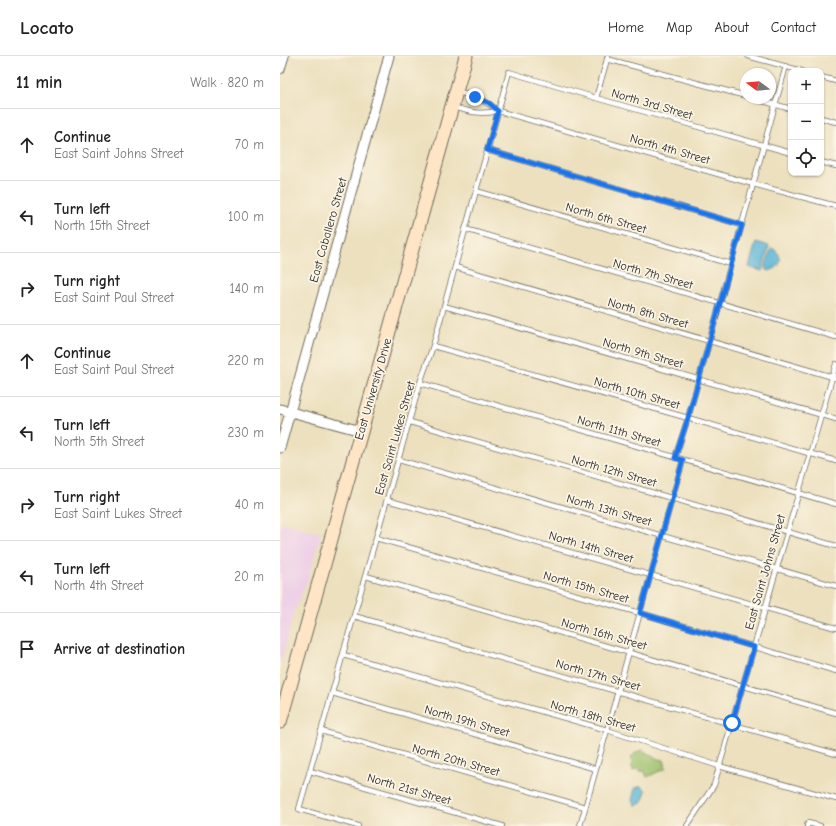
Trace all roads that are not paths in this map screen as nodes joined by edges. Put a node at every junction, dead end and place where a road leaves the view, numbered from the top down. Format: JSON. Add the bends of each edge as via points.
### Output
{"nodes":[{"id":1,"x":284,"y":56,"type":"edge"},
{"id":2,"x":389,"y":56,"type":"edge"},
{"id":3,"x":466,"y":56,"type":"edge"},
{"id":4,"x":748,"y":56,"type":"edge"},
{"id":5,"x":608,"y":57,"type":"edge"},
{"id":6,"x":786,"y":66,"type":"junction"},
{"id":7,"x":792,"y":68,"type":"edge"},
{"id":8,"x":280,"y":69,"type":"edge"},
{"id":9,"x":509,"y":72,"type":"joint"},
{"id":10,"x":824,"y":78,"type":"edge"},
{"id":11,"x":836,"y":81,"type":"edge"},
{"id":12,"x":456,"y":91,"type":"junction"},
{"id":13,"x":740,"y":94,"type":"edge"},
{"id":14,"x":596,"y":98,"type":"junction"},
{"id":15,"x":776,"y":101,"type":"edge"},
{"id":16,"x":775,"y":104,"type":"joint"},
{"id":17,"x":452,"y":106,"type":"junction"},
{"id":18,"x":788,"y":108,"type":"edge"},
{"id":19,"x":498,"y":111,"type":"junction"},
{"id":20,"x":824,"y":119,"type":"edge"},
{"id":21,"x":836,"y":122,"type":"edge"},
{"id":22,"x":764,"y":146,"type":"junction"},
{"id":23,"x":487,"y":150,"type":"junction"},
{"id":24,"x":788,"y":152,"type":"edge"},
{"id":25,"x":824,"y":163,"type":"edge"},
{"id":26,"x":836,"y":166,"type":"edge"},
{"id":27,"x":753,"y":184,"type":"junction"},
{"id":28,"x":476,"y":191,"type":"junction"},
{"id":29,"x":836,"y":206,"type":"edge"},
{"id":30,"x":742,"y":225,"type":"junction"},
{"id":31,"x":465,"y":229,"type":"junction"},
{"id":32,"x":731,"y":264,"type":"junction"},
{"id":33,"x":455,"y":267,"type":"junction"},
{"id":34,"x":720,"y":303,"type":"junction"},
{"id":35,"x":444,"y":306,"type":"junction"},
{"id":36,"x":836,"y":337,"type":"edge"},
{"id":37,"x":710,"y":341,"type":"junction"},
{"id":38,"x":433,"y":346,"type":"junction"},
{"id":39,"x":836,"y":364,"type":"edge"},
{"id":40,"x":834,"y":377,"type":"edge"},
{"id":41,"x":699,"y":380,"type":"junction"},
{"id":42,"x":420,"y":383,"type":"junction"},
{"id":43,"x":280,"y":409,"type":"edge"},
{"id":44,"x":290,"y":411,"type":"junction"},
{"id":45,"x":822,"y":415,"type":"junction"},
{"id":46,"x":688,"y":418,"type":"junction"},
{"id":47,"x":836,"y":420,"type":"edge"},
{"id":48,"x":410,"y":422,"type":"junction"},
{"id":49,"x":361,"y":431,"type":"junction"},
{"id":50,"x":280,"y":448,"type":"edge"},
{"id":51,"x":810,"y":454,"type":"junction"},
{"id":52,"x":675,"y":458,"type":"junction"},
{"id":53,"x":399,"y":460,"type":"junction"},
{"id":54,"x":683,"y":460,"type":"junction"},
{"id":55,"x":836,"y":461,"type":"edge"},
{"id":56,"x":798,"y":493,"type":"junction"},
{"id":57,"x":672,"y":498,"type":"junction"},
{"id":58,"x":387,"y":500,"type":"junction"},
{"id":59,"x":836,"y":504,"type":"edge"},
{"id":60,"x":787,"y":532,"type":"junction"},
{"id":61,"x":662,"y":536,"type":"junction"},
{"id":62,"x":376,"y":538,"type":"junction"},
{"id":63,"x":836,"y":546,"type":"edge"},
{"id":64,"x":776,"y":569,"type":"junction"},
{"id":65,"x":651,"y":575,"type":"junction"},
{"id":66,"x":366,"y":576,"type":"junction"},
{"id":67,"x":836,"y":586,"type":"edge"},
{"id":68,"x":765,"y":607,"type":"junction"},
{"id":69,"x":640,"y":613,"type":"junction"},
{"id":70,"x":354,"y":616,"type":"junction"},
{"id":71,"x":836,"y":628,"type":"edge"},
{"id":72,"x":754,"y":647,"type":"junction"},
{"id":73,"x":629,"y":652,"type":"junction"},
{"id":74,"x":343,"y":655,"type":"junction"},
{"id":75,"x":836,"y":671,"type":"edge"},
{"id":76,"x":743,"y":685,"type":"junction"},
{"id":77,"x":618,"y":691,"type":"junction"},
{"id":78,"x":332,"y":693,"type":"junction"},
{"id":79,"x":836,"y":713,"type":"edge"},
{"id":80,"x":280,"y":722,"type":"edge"},
{"id":81,"x":732,"y":723,"type":"junction"},
{"id":82,"x":607,"y":730,"type":"junction"},
{"id":83,"x":321,"y":731,"type":"junction"},
{"id":84,"x":836,"y":754,"type":"edge"},
{"id":85,"x":719,"y":766,"type":"junction"},
{"id":86,"x":596,"y":769,"type":"junction"},
{"id":87,"x":310,"y":771,"type":"junction"},
{"id":88,"x":836,"y":799,"type":"edge"},
{"id":89,"x":585,"y":807,"type":"junction"},
{"id":90,"x":358,"y":826,"type":"edge"},
{"id":91,"x":502,"y":826,"type":"edge"},
{"id":92,"x":580,"y":826,"type":"edge"},
{"id":93,"x":687,"y":826,"type":"edge"},
{"id":94,"x":807,"y":826,"type":"edge"},
{"id":95,"x":820,"y":826,"type":"edge"}],
"edges":[{"from":1,"to":8,"type":"street"},
{"from":2,"to":44,"type":"street","name":"East Caballero Street"},
{"from":3,"to":12,"type":"main road","name":"East University Drive"},
{"from":4,"to":6,"type":"lane"},
{"from":5,"to":13,"type":"lane"},
{"from":5,"to":14,"type":"lane"},
{"from":6,"to":7,"type":"lane"},
{"from":6,"to":15,"type":"lane"},
{"from":9,"to":14,"type":"lane","name":"North 3rd Street"},
{"from":9,"to":19,"type":"lane","name":"East Saint Lukes Street"},
{"from":10,"to":11,"type":"lane"},
{"from":12,"to":17,"type":"main road","name":"East University Drive"},
{"from":12,"to":19,"type":"lane","name":"North 4th Street","via":[[489,103]]},
{"from":14,"to":22,"type":"lane","name":"North 3rd Street"},
{"from":16,"to":18,"type":"lane"},
{"from":16,"to":22,"type":"lane"},
{"from":17,"to":19,"type":"lane","name":"North 4th Street","via":[[486,114]]},
{"from":17,"to":49,"type":"main road","name":"East University Drive"},
{"from":19,"to":23,"type":"lane","name":"East Saint Lukes Street"},
{"from":19,"to":27,"type":"lane","name":"North 4th Street"},
{"from":20,"to":21,"type":"lane"},
{"from":22,"to":24,"type":"lane","name":"North 3rd Street"},
{"from":22,"to":27,"type":"lane"},
{"from":23,"to":28,"type":"lane","name":"East Saint Lukes Street"},
{"from":23,"to":30,"type":"lane"},
{"from":25,"to":26,"type":"lane"},
{"from":27,"to":29,"type":"lane","name":"North 4th Street"},
{"from":27,"to":30,"type":"lane"},
{"from":28,"to":31,"type":"lane","name":"East Saint Lukes Street"},
{"from":28,"to":32,"type":"lane","name":"North 6th Street"},
{"from":30,"to":32,"type":"lane"},
{"from":31,"to":33,"type":"lane","name":"East Saint Lukes Street"},
{"from":31,"to":34,"type":"lane","name":"North 7th Street"},
{"from":32,"to":34,"type":"lane"},
{"from":33,"to":35,"type":"lane","name":"East Saint Lukes Street"},
{"from":33,"to":37,"type":"lane","name":"North 8th Street"},
{"from":34,"to":36,"type":"lane","name":"North 7th Street"},
{"from":34,"to":37,"type":"lane"},
{"from":35,"to":38,"type":"lane","name":"East Saint Lukes Street"},
{"from":35,"to":41,"type":"lane","name":"North 9th Street"},
{"from":37,"to":40,"type":"lane","name":"North 8th Street"},
{"from":37,"to":41,"type":"lane"},
{"from":38,"to":42,"type":"lane","name":"East Saint Lukes Street"},
{"from":38,"to":46,"type":"lane","name":"North 10th Street"},
{"from":39,"to":40,"type":"lane","name":"East Saint Johns Street"},
{"from":40,"to":45,"type":"lane","name":"East Saint Johns Street"},
{"from":41,"to":45,"type":"lane","name":"North 9th Street"},
{"from":41,"to":46,"type":"lane"},
{"from":42,"to":48,"type":"lane","name":"East Saint Lukes Street"},
{"from":42,"to":52,"type":"lane","name":"North 11th Street"},
{"from":43,"to":44,"type":"street"},
{"from":44,"to":49,"type":"street"},
{"from":44,"to":50,"type":"street","name":"East Caballero Street"},
{"from":45,"to":47,"type":"lane","name":"North 9th Street"},
{"from":45,"to":51,"type":"lane","name":"East Saint Johns Street"},
{"from":46,"to":51,"type":"lane","name":"North 10th Street"},
{"from":46,"to":52,"type":"lane"},
{"from":48,"to":53,"type":"lane","name":"East Saint Lukes Street"},
{"from":48,"to":57,"type":"lane","name":"North 12th Street"},
{"from":49,"to":80,"type":"main road","name":"East University Drive"},
{"from":51,"to":55,"type":"lane","name":"North 10th Street"},
{"from":51,"to":56,"type":"lane","name":"East Saint Johns Street"},
{"from":52,"to":54,"type":"lane","name":"North 11th Street"},
{"from":53,"to":58,"type":"lane","name":"East Saint Lukes Street"},
{"from":53,"to":61,"type":"lane","name":"North 13th Street"},
{"from":54,"to":56,"type":"lane","name":"North 11th Street"},
{"from":54,"to":57,"type":"lane"},
{"from":56,"to":59,"type":"lane","name":"North 11th Street"},
{"from":56,"to":60,"type":"lane","name":"East Saint Johns Street"},
{"from":57,"to":60,"type":"lane","name":"North 12th Street"},
{"from":57,"to":61,"type":"lane"},
{"from":58,"to":62,"type":"lane","name":"East Saint Lukes Street"},
{"from":58,"to":65,"type":"lane","name":"North 14th Street"},
{"from":60,"to":63,"type":"lane","name":"North 12th Street"},
{"from":60,"to":64,"type":"lane","name":"East Saint Johns Street"},
{"from":61,"to":64,"type":"lane","name":"North 13th Street"},
{"from":61,"to":65,"type":"lane"},
{"from":62,"to":66,"type":"lane","name":"East Saint Lukes Street"},
{"from":62,"to":69,"type":"lane","name":"North 15th Street"},
{"from":64,"to":67,"type":"lane","name":"North 13th Street"},
{"from":64,"to":68,"type":"lane","name":"East Saint Johns Street"},
{"from":65,"to":68,"type":"lane","name":"North 14th Street"},
{"from":65,"to":69,"type":"lane"},
{"from":66,"to":70,"type":"lane","name":"East Saint Lukes Street"},
{"from":66,"to":73,"type":"lane","name":"North 16th Street"},
{"from":68,"to":71,"type":"lane","name":"North 14th Street"},
{"from":68,"to":72,"type":"lane","name":"East Saint Johns Street"},
{"from":69,"to":72,"type":"lane","name":"North 15th Street"},
{"from":69,"to":73,"type":"lane"},
{"from":70,"to":74,"type":"lane","name":"East Saint Lukes Street"},
{"from":70,"to":77,"type":"lane","name":"North 17th Street"},
{"from":72,"to":75,"type":"lane","name":"North 15th Street"},
{"from":72,"to":76,"type":"lane","name":"East Saint Johns Street"},
{"from":73,"to":76,"type":"lane","name":"North 16th Street"},
{"from":73,"to":77,"type":"lane"},
{"from":74,"to":78,"type":"lane","name":"East Saint Lukes Street"},
{"from":74,"to":82,"type":"lane","name":"North 18th Street"},
{"from":76,"to":79,"type":"lane","name":"North 16th Street"},
{"from":76,"to":81,"type":"lane","name":"East Saint Johns Street"},
{"from":77,"to":81,"type":"lane","name":"North 17th Street"},
{"from":77,"to":82,"type":"lane"},
{"from":78,"to":83,"type":"lane","name":"East Saint Lukes Street"},
{"from":78,"to":86,"type":"lane","name":"North 19th Street"},
{"from":81,"to":84,"type":"lane","name":"North 17th Street"},
{"from":81,"to":85,"type":"lane","name":"East Saint Johns Street"},
{"from":82,"to":85,"type":"lane","name":"North 18th Street"},
{"from":82,"to":86,"type":"lane"},
{"from":83,"to":87,"type":"lane","name":"East Saint Lukes Street"},
{"from":83,"to":89,"type":"lane","name":"North 20th Street"},
{"from":85,"to":88,"type":"lane","name":"North 18th Street"},
{"from":85,"to":93,"type":"lane","name":"East Saint Johns Street","via":[[714,785]]},
{"from":86,"to":89,"type":"lane"},
{"from":87,"to":90,"type":"lane","name":"East Saint Lukes Street","via":[[299,809]]},
{"from":87,"to":91,"type":"lane","name":"North 21st Street"},
{"from":89,"to":92,"type":"lane"},
{"from":94,"to":95,"type":"lane","via":[[808,823]]}]}
